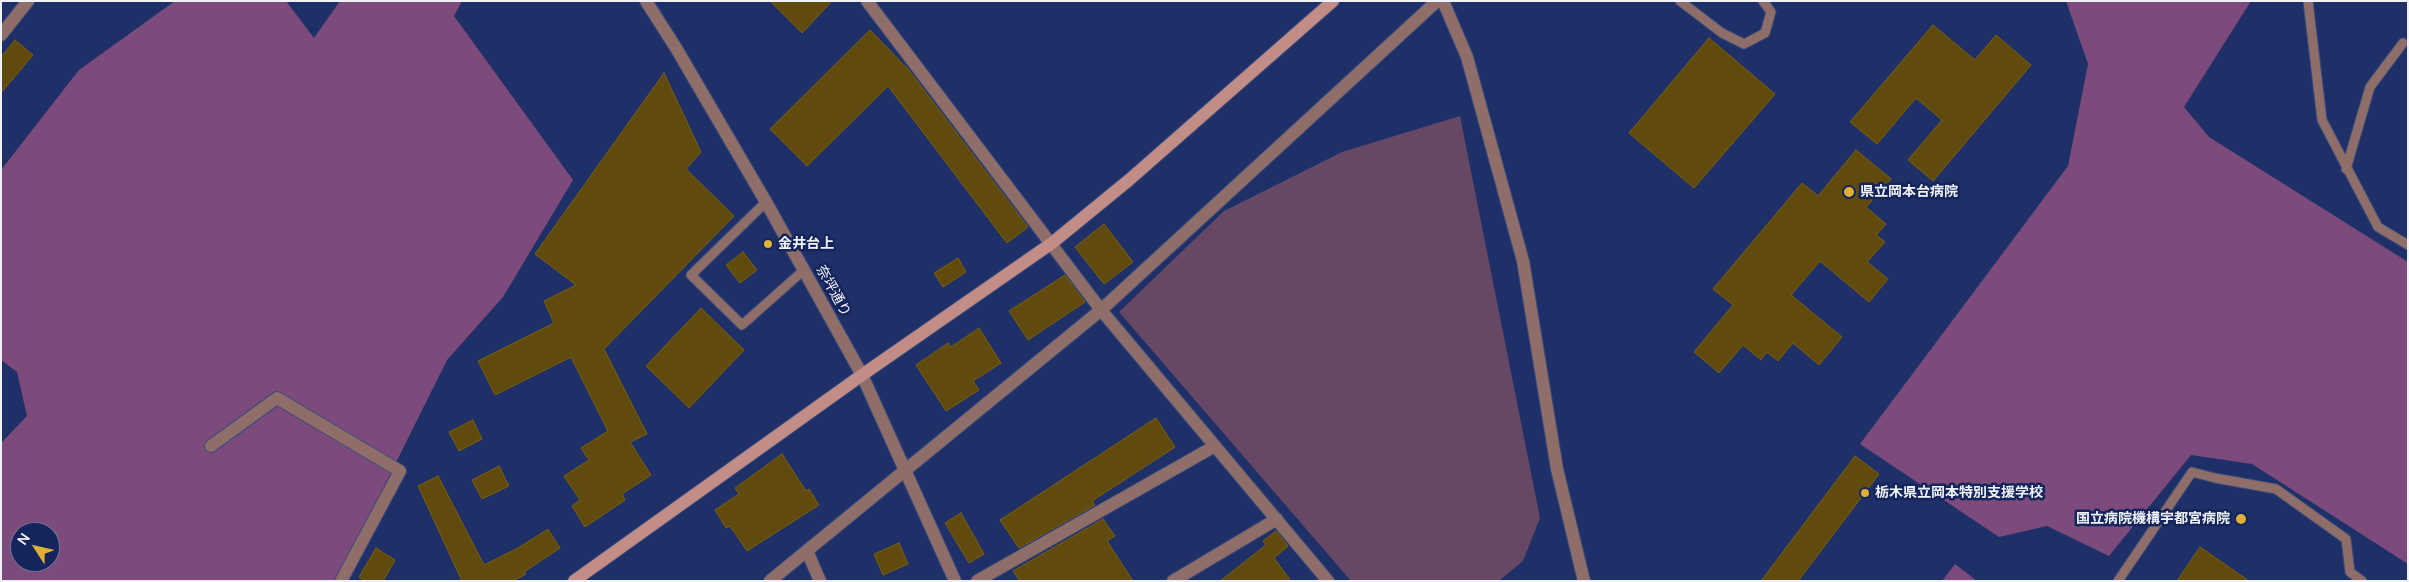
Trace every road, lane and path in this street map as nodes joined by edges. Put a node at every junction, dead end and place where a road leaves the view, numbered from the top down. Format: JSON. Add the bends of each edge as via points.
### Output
{"nodes":[{"id":1,"x":28,"y":1,"type":"edge"},
{"id":2,"x":646,"y":1,"type":"edge"},
{"id":3,"x":867,"y":1,"type":"edge"},
{"id":4,"x":1333,"y":1,"type":"edge"},
{"id":5,"x":1437,"y":1,"type":"edge"},
{"id":6,"x":1443,"y":1,"type":"edge"},
{"id":7,"x":1680,"y":1,"type":"edge"},
{"id":8,"x":1763,"y":1,"type":"edge"},
{"id":9,"x":2308,"y":1,"type":"edge"},
{"id":10,"x":1,"y":35,"type":"edge"},
{"id":11,"x":2403,"y":43,"type":"dead end"},
{"id":12,"x":2346,"y":168,"type":"junction"},
{"id":13,"x":766,"y":202,"type":"junction"},
{"id":14,"x":1052,"y":243,"type":"junction"},
{"id":15,"x":2408,"y":245,"type":"edge"},
{"id":16,"x":804,"y":270,"type":"junction"},
{"id":17,"x":1101,"y":310,"type":"junction"},
{"id":18,"x":862,"y":375,"type":"junction"},
{"id":19,"x":211,"y":446,"type":"dead end"},
{"id":20,"x":1215,"y":446,"type":"junction"},
{"id":21,"x":905,"y":470,"type":"junction"},
{"id":22,"x":1277,"y":519,"type":"junction"},
{"id":23,"x":807,"y":551,"type":"junction"},
{"id":24,"x":587,"y":577,"type":"edge"},
{"id":25,"x":341,"y":581,"type":"edge"},
{"id":26,"x":574,"y":581,"type":"edge"},
{"id":27,"x":770,"y":581,"type":"edge"},
{"id":28,"x":820,"y":581,"type":"edge"},
{"id":29,"x":955,"y":581,"type":"edge"},
{"id":30,"x":977,"y":581,"type":"edge"},
{"id":31,"x":1173,"y":581,"type":"edge"},
{"id":32,"x":1328,"y":581,"type":"edge"},
{"id":33,"x":1584,"y":581,"type":"edge"},
{"id":34,"x":2118,"y":581,"type":"edge"},
{"id":35,"x":2362,"y":581,"type":"edge"}],
"edges":[{"from":1,"to":10,"type":"street"},
{"from":2,"to":13,"type":"street","name":"奈坪通り"},
{"from":3,"to":14,"type":"street"},
{"from":4,"to":14,"type":"main road","via":[[1129,180]]},
{"from":5,"to":17,"type":"street"},
{"from":6,"to":33,"type":"street","via":[[1467,58],[1523,261],[1558,469]]},
{"from":7,"to":8,"type":"lane","via":[[1722,33],[1744,44],[1766,33],[1771,12]]},
{"from":9,"to":12,"type":"lane","via":[[2322,120]]},
{"from":11,"to":12,"type":"lane","via":[[2370,87]]},
{"from":12,"to":15,"type":"lane","via":[[2378,227]]},
{"from":13,"to":16,"type":"street","name":"奈坪通り"},
{"from":13,"to":16,"type":"lane","via":[[691,275],[742,325]]},
{"from":14,"to":17,"type":"street"},
{"from":14,"to":18,"type":"main road"},
{"from":16,"to":18,"type":"street","name":"奈坪通り"},
{"from":17,"to":20,"type":"street"},
{"from":17,"to":21,"type":"street"},
{"from":18,"to":21,"type":"street","name":"奈坪通り"},
{"from":18,"to":24,"type":"main road"},
{"from":19,"to":25,"type":"street","via":[[276,398],[400,471]]},
{"from":20,"to":22,"type":"street"},
{"from":20,"to":30,"type":"street"},
{"from":21,"to":23,"type":"street"},
{"from":21,"to":29,"type":"street","name":"奈坪通り"},
{"from":22,"to":31,"type":"street"},
{"from":22,"to":32,"type":"street"},
{"from":23,"to":27,"type":"street"},
{"from":23,"to":28,"type":"street"},
{"from":24,"to":26,"type":"main road"},
{"from":34,"to":35,"type":"lane","via":[[2192,472],[2276,489],[2346,539],[2350,572]]}]}
